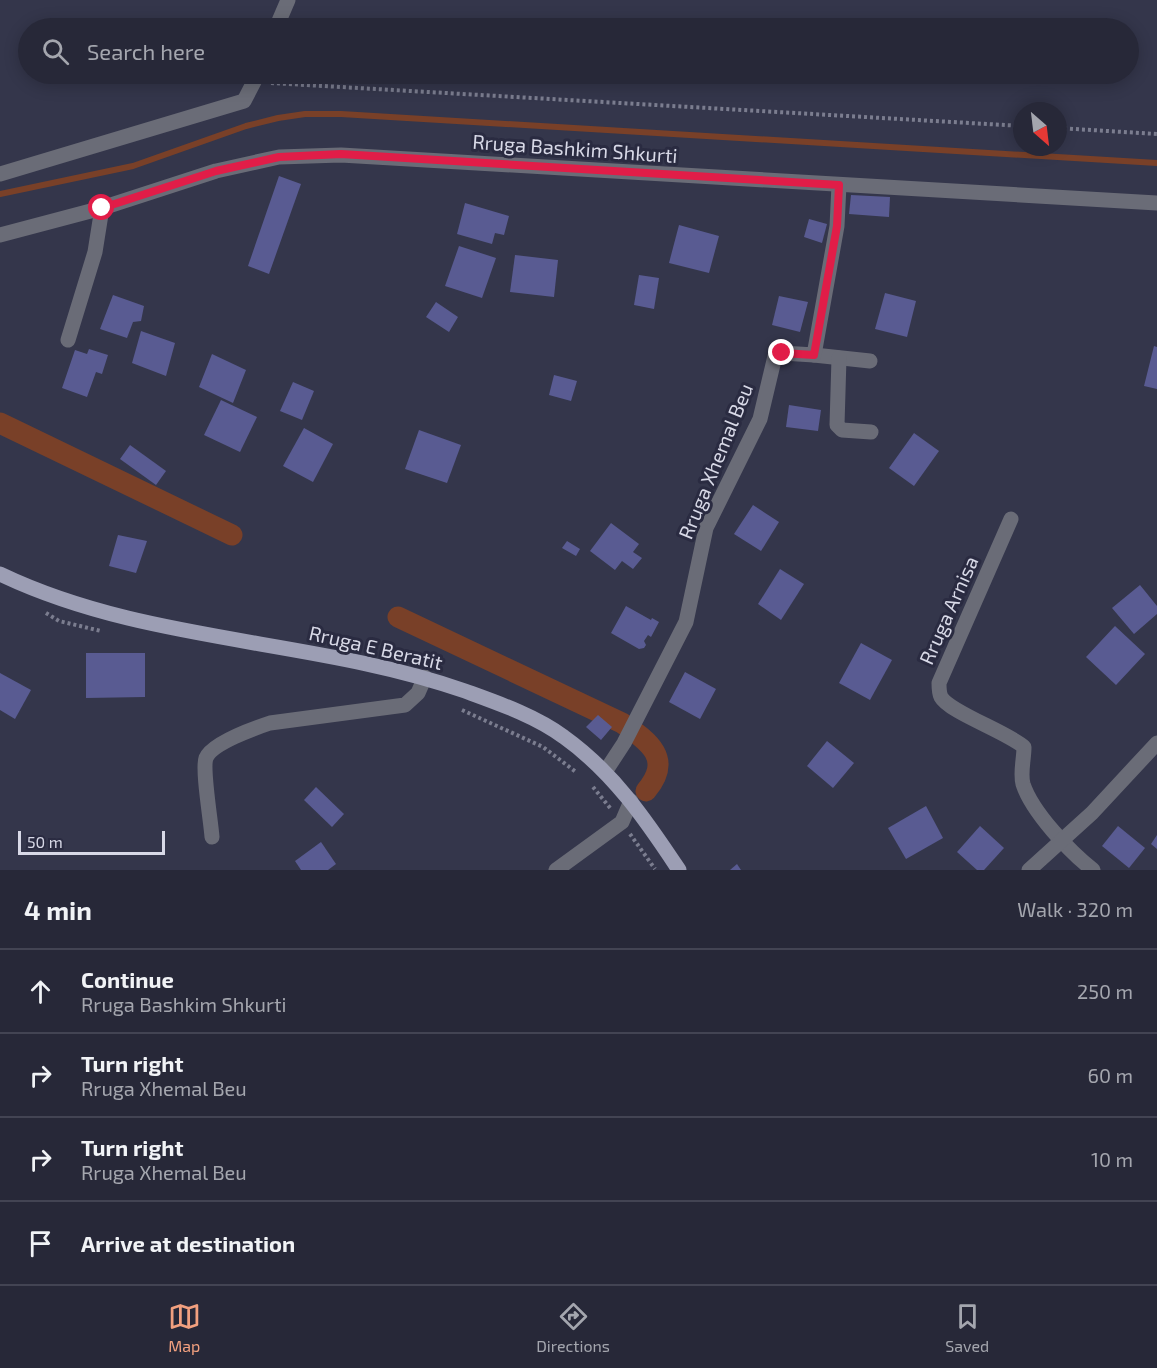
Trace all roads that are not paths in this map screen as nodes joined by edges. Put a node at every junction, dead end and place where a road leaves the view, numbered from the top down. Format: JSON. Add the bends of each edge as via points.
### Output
{"nodes":[{"id":1,"x":288,"y":0,"type":"edge"},
{"id":2,"x":280,"y":18,"type":"edge"},
{"id":3,"x":253,"y":84,"type":"edge"},
{"id":4,"x":0,"y":174,"type":"edge"},
{"id":5,"x":839,"y":185,"type":"junction"},
{"id":6,"x":1157,"y":203,"type":"edge"},
{"id":7,"x":102,"y":208,"type":"junction"},
{"id":8,"x":0,"y":235,"type":"edge"},
{"id":9,"x":68,"y":340,"type":"dead end"},
{"id":10,"x":814,"y":355,"type":"junction"},
{"id":11,"x":839,"y":358,"type":"junction"},
{"id":12,"x":870,"y":362,"type":"dead end"},
{"id":13,"x":871,"y":432,"type":"dead end"},
{"id":14,"x":1011,"y":519,"type":"dead end"},
{"id":15,"x":0,"y":574,"type":"edge"},
{"id":16,"x":426,"y":677,"type":"junction"},
{"id":17,"x":1157,"y":743,"type":"edge"},
{"id":18,"x":605,"y":772,"type":"junction"},
{"id":19,"x":631,"y":801,"type":"junction"},
{"id":20,"x":212,"y":837,"type":"dead end"},
{"id":21,"x":1061,"y":842,"type":"junction"},
{"id":22,"x":556,"y":870,"type":"edge"},
{"id":23,"x":679,"y":870,"type":"edge"},
{"id":24,"x":1029,"y":870,"type":"edge"},
{"id":25,"x":1092,"y":870,"type":"edge"}],
"edges":[{"from":1,"to":2,"type":"street"},
{"from":3,"to":4,"type":"street","via":[[244,101]]},
{"from":5,"to":6,"type":"street","name":"Rruga Bashkim Shkurti"},
{"from":5,"to":7,"type":"street","name":"Rruga Bashkim Shkurti","via":[[341,154],[279,157],[216,171]]},
{"from":5,"to":10,"type":"street","via":[[837,226]]},
{"from":7,"to":8,"type":"street","name":"Rruga Bashkim Shkurti"},
{"from":7,"to":9,"type":"street","via":[[95,252]]},
{"from":10,"to":11,"type":"street"},
{"from":10,"to":18,"type":"street","name":"Rruga Xhemal Beu","via":[[775,356],[760,419],[706,528],[686,622]]},
{"from":11,"to":12,"type":"street"},
{"from":11,"to":13,"type":"street","via":[[837,425],[842,430]]},
{"from":14,"to":21,"type":"street","name":"Rruga Arnisa","via":[[939,683],[940,696],[949,706],[1024,747],[1023,783]]},
{"from":15,"to":16,"type":"main road","name":"Rruga E Beratit","via":[[40,592],[131,620]]},
{"from":16,"to":18,"type":"main road","name":"Rruga E Beratit","via":[[487,699],[561,735]]},
{"from":16,"to":20,"type":"street","via":[[418,693],[405,705],[270,723],[212,750],[205,762]]},
{"from":17,"to":21,"type":"street"},
{"from":18,"to":19,"type":"main road","name":"Rruga E Beratit"},
{"from":19,"to":22,"type":"street","via":[[622,822]]},
{"from":19,"to":23,"type":"main road","name":"Rruga E Beratit"},
{"from":21,"to":24,"type":"street"},
{"from":21,"to":25,"type":"street","name":"Rruga Arnisa"}]}
